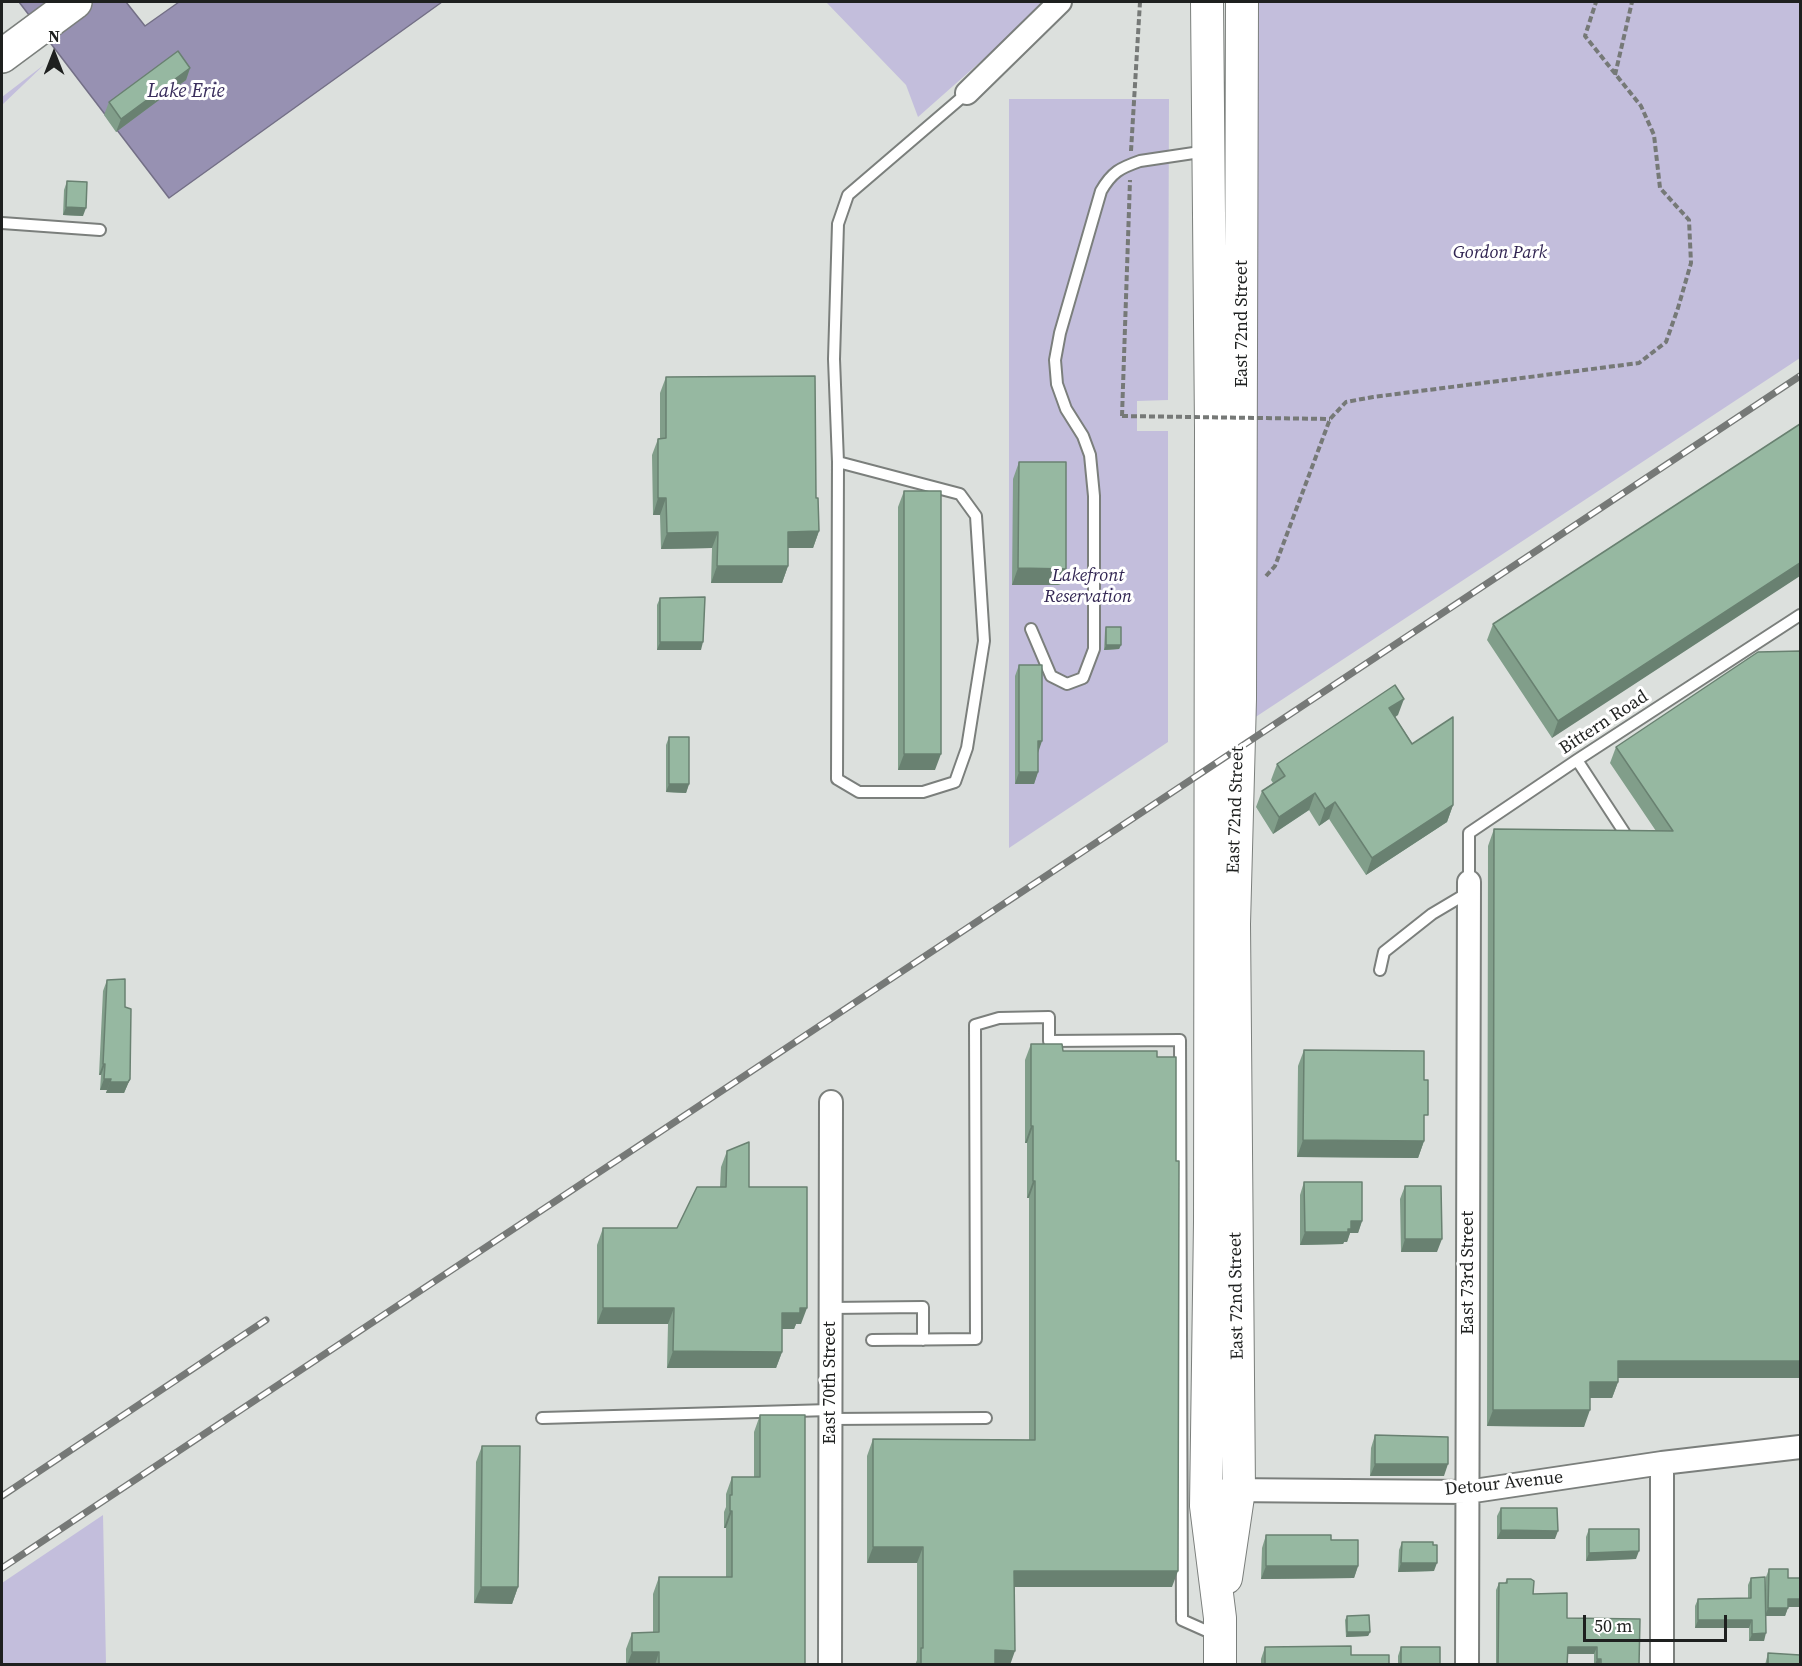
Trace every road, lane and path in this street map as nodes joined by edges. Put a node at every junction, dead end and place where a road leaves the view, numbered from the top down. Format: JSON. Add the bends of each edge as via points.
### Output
{"nodes":[{"id":1,"x":75,"y":2,"type":"edge"},
{"id":2,"x":1060,"y":2,"type":"edge"},
{"id":3,"x":1140,"y":2,"type":"edge"},
{"id":4,"x":1207,"y":2,"type":"edge"},
{"id":5,"x":1242,"y":2,"type":"edge"},
{"id":6,"x":1596,"y":2,"type":"edge"},
{"id":7,"x":1632,"y":2,"type":"edge"},
{"id":8,"x":2,"y":56,"type":"edge"},
{"id":9,"x":1615,"y":75,"type":"junction"},
{"id":10,"x":967,"y":93,"type":"joint"},
{"id":11,"x":1210,"y":151,"type":"junction"},
{"id":12,"x":1243,"y":153,"type":"junction"},
{"id":13,"x":1131,"y":164,"type":"junction"},
{"id":14,"x":2,"y":224,"type":"edge"},
{"id":15,"x":100,"y":230,"type":"dead end"},
{"id":16,"x":1330,"y":419,"type":"junction"},
{"id":17,"x":837,"y":462,"type":"junction"},
{"id":18,"x":1266,"y":576,"type":"dead end"},
{"id":19,"x":1800,"y":615,"type":"edge"},
{"id":20,"x":1031,"y":629,"type":"dead end"},
{"id":21,"x":1577,"y":760,"type":"junction"},
{"id":22,"x":1624,"y":832,"type":"edge"},
{"id":23,"x":1469,"y":887,"type":"junction"},
{"id":24,"x":1380,"y":970,"type":"dead end"},
{"id":25,"x":831,"y":1102,"type":"dead end"},
{"id":26,"x":830,"y":1308,"type":"junction"},
{"id":27,"x":872,"y":1340,"type":"dead end"},
{"id":28,"x":922,"y":1340,"type":"junction"},
{"id":29,"x":830,"y":1414,"type":"junction"},
{"id":30,"x":542,"y":1418,"type":"dead end"},
{"id":31,"x":986,"y":1418,"type":"dead end"},
{"id":32,"x":1800,"y":1447,"type":"edge"},
{"id":33,"x":1662,"y":1463,"type":"junction"},
{"id":34,"x":1206,"y":1490,"type":"junction"},
{"id":35,"x":1239,"y":1490,"type":"junction"},
{"id":36,"x":1467,"y":1492,"type":"junction"},
{"id":37,"x":1220,"y":1640,"type":"edge"},
{"id":38,"x":830,"y":1665,"type":"edge"},
{"id":39,"x":1467,"y":1665,"type":"edge"},
{"id":40,"x":1662,"y":1665,"type":"edge"}],
"edges":[{"from":1,"to":8,"type":"highway"},
{"from":2,"to":10,"type":"street"},
{"from":3,"to":13,"type":"path"},
{"from":4,"to":11,"type":"main road","name":"East 72nd Street"},
{"from":5,"to":12,"type":"main road","name":"East 72nd Street"},
{"from":6,"to":9,"type":"path","via":[[1585,36]]},
{"from":7,"to":9,"type":"path"},
{"from":9,"to":16,"type":"path","via":[[1641,106],[1654,135],[1660,188],[1689,220],[1691,263],[1666,342],[1639,363],[1373,397],[1346,402]]},
{"from":10,"to":17,"type":"lane","via":[[848,195],[838,224],[834,348]]},
{"from":11,"to":12,"type":"main road"},
{"from":11,"to":13,"type":"lane"},
{"from":11,"to":34,"type":"main road","name":"East 72nd Street","via":[[1210,1222]]},
{"from":12,"to":35,"type":"main road","name":"East 72nd Street","via":[[1240,699],[1234,914]]},
{"from":13,"to":16,"type":"path","bridge":true,"via":[[1122,416]]},
{"from":13,"to":20,"type":"lane","via":[[1110,176],[1101,191],[1055,360],[1057,384],[1066,409],[1090,455],[1093,486],[1094,649],[1083,678],[1067,684],[1051,676]]},
{"from":14,"to":15,"type":"lane"},
{"from":16,"to":18,"type":"path","via":[[1275,566]]},
{"from":17,"to":17,"type":"lane","via":[[837,779],[859,792],[923,792],[955,782],[967,748],[984,641],[976,516],[960,494]]},
{"from":19,"to":21,"type":"lane","name":"Bittern Road"},
{"from":21,"to":22,"type":"lane"},
{"from":21,"to":23,"type":"lane","name":"Bittern Road","via":[[1469,833]]},
{"from":23,"to":24,"type":"lane","via":[[1384,952]]},
{"from":23,"to":36,"type":"street","name":"East 73rd Street"},
{"from":25,"to":26,"type":"street","name":"East 70th Street"},
{"from":26,"to":28,"type":"lane","via":[[923,1307]]},
{"from":26,"to":29,"type":"street","name":"East 70th Street"},
{"from":27,"to":28,"type":"lane"},
{"from":28,"to":37,"type":"lane","via":[[976,1339],[975,1025],[999,1018],[1049,1017],[1049,1041],[1180,1040],[1182,1620]]},
{"from":29,"to":30,"type":"lane"},
{"from":29,"to":31,"type":"lane"},
{"from":29,"to":38,"type":"street","name":"East 70th Street"},
{"from":32,"to":33,"type":"street","name":"Detour Avenue"},
{"from":33,"to":36,"type":"street","name":"Detour Avenue"},
{"from":33,"to":40,"type":"street"},
{"from":34,"to":35,"type":"street","name":"Detour Avenue"},
{"from":34,"to":37,"type":"main road","name":"East 72nd Street"},
{"from":35,"to":36,"type":"street","name":"Detour Avenue"},
{"from":35,"to":37,"type":"main road","name":"East 72nd Street"},
{"from":36,"to":39,"type":"street","name":"East 73rd Street"}]}
